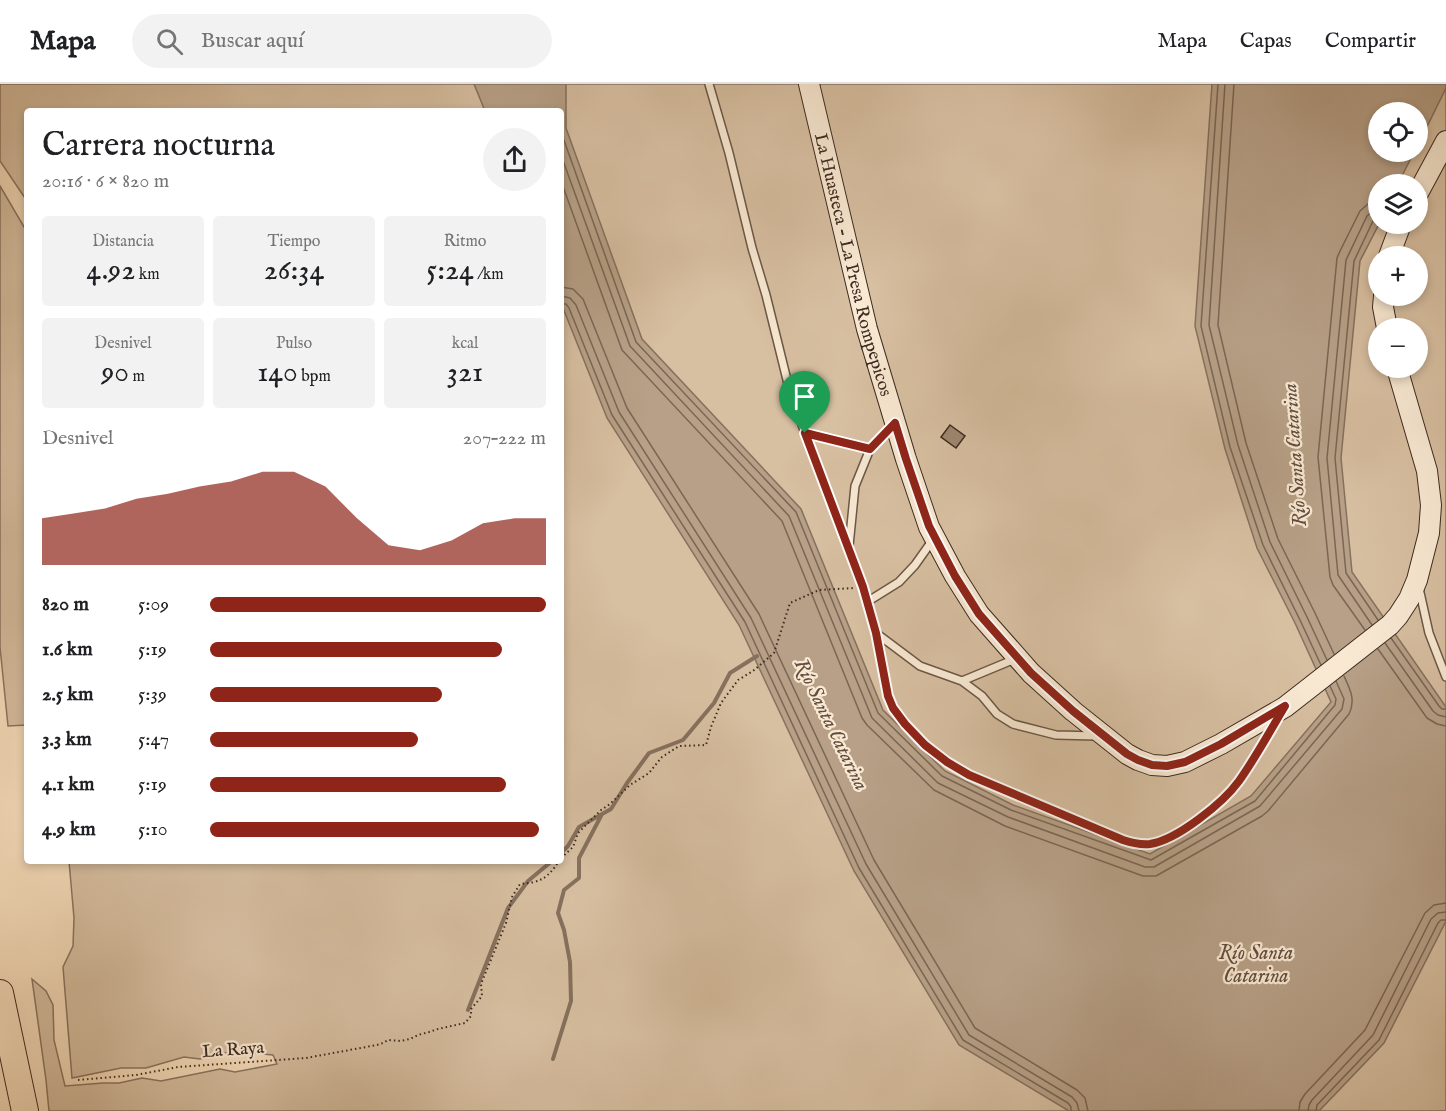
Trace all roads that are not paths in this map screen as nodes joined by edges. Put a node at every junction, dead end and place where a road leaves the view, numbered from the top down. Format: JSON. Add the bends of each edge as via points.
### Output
{"nodes":[{"id":1,"x":709,"y":84,"type":"edge"},
{"id":2,"x":809,"y":84,"type":"edge"},
{"id":3,"x":1446,"y":141,"type":"edge"},
{"id":4,"x":1428,"y":174,"type":"edge"},
{"id":5,"x":1400,"y":378,"type":"edge"},
{"id":6,"x":895,"y":423,"type":"junction"},
{"id":7,"x":805,"y":433,"type":"junction"},
{"id":8,"x":870,"y":449,"type":"junction"},
{"id":9,"x":934,"y":537,"type":"junction"},
{"id":10,"x":849,"y":548,"type":"junction"},
{"id":11,"x":1417,"y":580,"type":"junction"},
{"id":12,"x":867,"y":602,"type":"junction"},
{"id":13,"x":876,"y":633,"type":"junction"},
{"id":14,"x":1017,"y":658,"type":"junction"},
{"id":15,"x":1446,"y":677,"type":"edge"},
{"id":16,"x":962,"y":681,"type":"junction"},
{"id":17,"x":1285,"y":706,"type":"junction"},
{"id":18,"x":1105,"y":737,"type":"junction"},
{"id":19,"x":0,"y":993,"type":"edge"},
{"id":20,"x":0,"y":1072,"type":"edge"},
{"id":21,"x":8,"y":1111,"type":"edge"},
{"id":22,"x":25,"y":1111,"type":"edge"}],
"edges":[{"from":1,"to":7,"type":"lane","via":[[789,388]]},
{"from":2,"to":6,"type":"main road","name":"La Huasteca - La Presa Rompepicos","via":[[867,329]]},
{"from":3,"to":4,"type":"main road"},
{"from":5,"to":11,"type":"main road","name":"La Huasteca - La Presa Rompepicos","via":[[1427,471],[1431,505],[1429,533]]},
{"from":6,"to":8,"type":"lane"},
{"from":6,"to":9,"type":"main road","name":"La Huasteca - La Presa Rompepicos"},
{"from":7,"to":8,"type":"lane"},
{"from":7,"to":10,"type":"lane"},
{"from":8,"to":10,"type":"lane","via":[[855,486]]},
{"from":9,"to":12,"type":"lane","via":[[899,582]]},
{"from":9,"to":14,"type":"main road","name":"La Huasteca - La Presa Rompepicos","via":[[979,614]]},
{"from":10,"to":12,"type":"lane"},
{"from":11,"to":15,"type":"lane","via":[[1429,633]]},
{"from":11,"to":17,"type":"main road","name":"La Huasteca - La Presa Rompepicos","via":[[1390,625]]},
{"from":12,"to":13,"type":"lane"},
{"from":13,"to":16,"type":"lane","via":[[920,666]]},
{"from":13,"to":17,"type":"lane","via":[[893,708],[925,745],[969,775],[1138,844],[1164,840],[1216,805],[1238,783]]},
{"from":14,"to":16,"type":"lane"},
{"from":14,"to":18,"type":"main road","name":"La Huasteca - La Presa Rompepicos"},
{"from":16,"to":18,"type":"lane","via":[[1013,724],[1056,735]]},
{"from":17,"to":18,"type":"main road","name":"La Huasteca - La Presa Rompepicos","via":[[1221,744],[1185,762],[1167,766],[1138,760]]},
{"from":19,"to":22,"type":"highway"},
{"from":20,"to":21,"type":"highway"}]}
